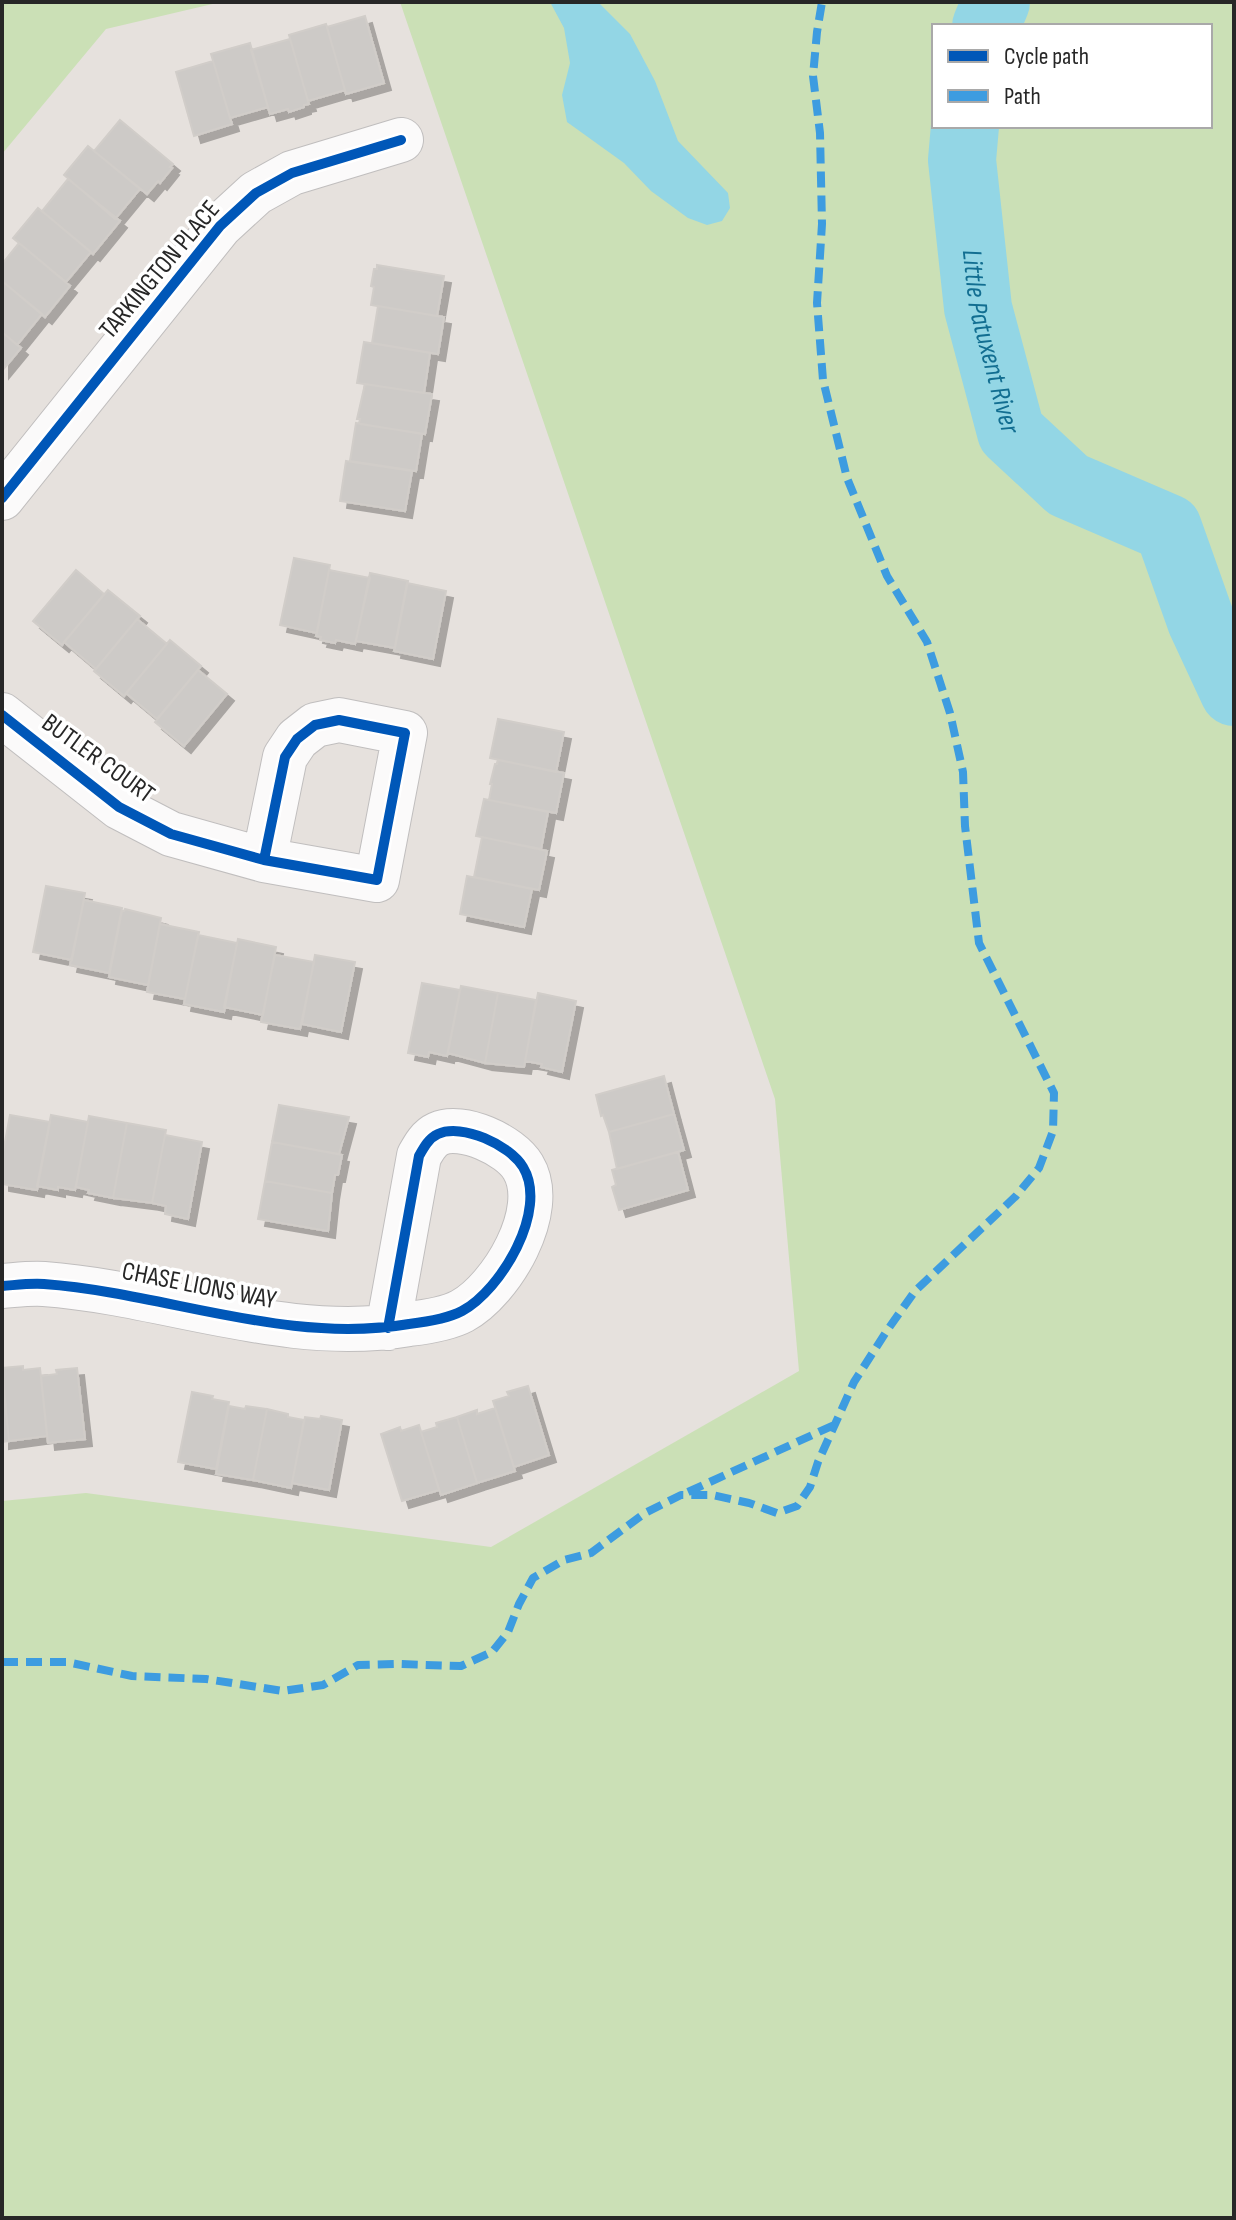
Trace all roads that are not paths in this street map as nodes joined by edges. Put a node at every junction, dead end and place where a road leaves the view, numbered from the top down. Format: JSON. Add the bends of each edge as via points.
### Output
{"nodes":[{"id":1,"x":401,"y":140,"type":"dead end"},
{"id":2,"x":2,"y":498,"type":"edge"},
{"id":3,"x":2,"y":715,"type":"edge"},
{"id":4,"x":264,"y":860,"type":"dead end"},
{"id":5,"x":2,"y":1286,"type":"edge"},
{"id":6,"x":388,"y":1328,"type":"dead end"}],
"edges":[{"from":1,"to":2,"type":"street","name":"TARKINGTON PLACE","via":[[292,173],[256,193],[220,226]]},
{"from":3,"to":4,"type":"street","name":"BUTLER COURT","via":[[119,807],[171,834]]},
{"from":5,"to":6,"type":"street","name":"CHASE LIONS WAY","via":[[41,1284],[108,1292],[292,1326]]}]}
